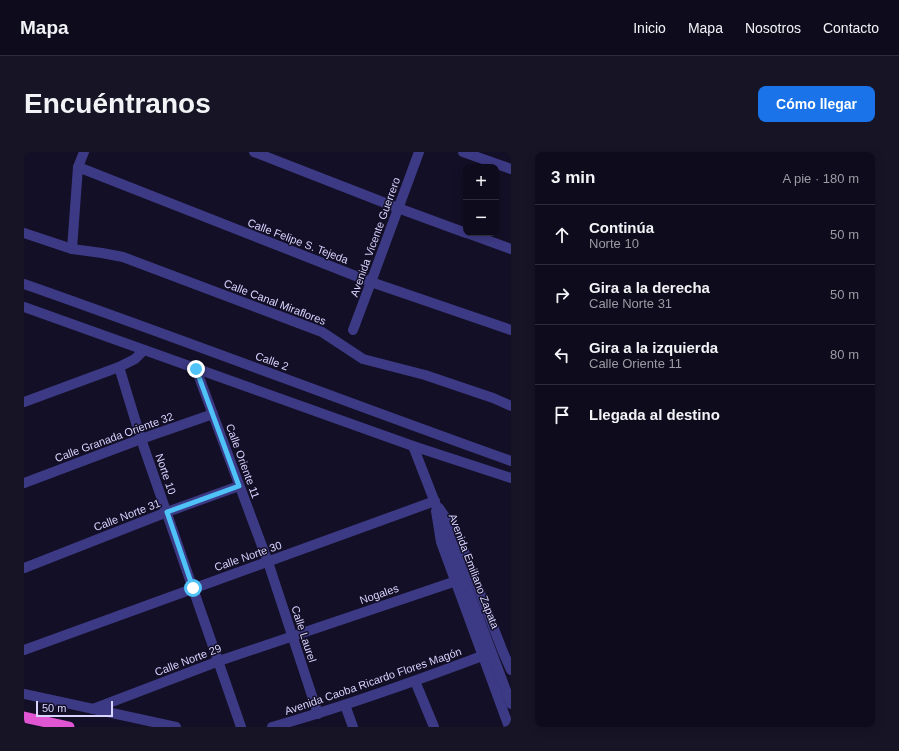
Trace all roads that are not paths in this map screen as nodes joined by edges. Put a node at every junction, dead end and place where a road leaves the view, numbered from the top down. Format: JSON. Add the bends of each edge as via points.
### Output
{"nodes":[{"id":1,"x":84,"y":152,"type":"edge"},
{"id":2,"x":254,"y":152,"type":"edge"},
{"id":3,"x":419,"y":152,"type":"edge"},
{"id":4,"x":463,"y":152,"type":"edge"},
{"id":5,"x":78,"y":167,"type":"junction"},
{"id":6,"x":511,"y":169,"type":"edge"},
{"id":7,"x":398,"y":208,"type":"junction"},
{"id":8,"x":463,"y":232,"type":"edge"},
{"id":9,"x":24,"y":233,"type":"edge"},
{"id":10,"x":474,"y":236,"type":"edge"},
{"id":11,"x":72,"y":249,"type":"junction"},
{"id":12,"x":511,"y":249,"type":"edge"},
{"id":13,"x":371,"y":282,"type":"junction"},
{"id":14,"x":24,"y":284,"type":"edge"},
{"id":15,"x":24,"y":307,"type":"edge"},
{"id":16,"x":353,"y":330,"type":"dead end"},
{"id":17,"x":511,"y":330,"type":"edge"},
{"id":18,"x":144,"y":350,"type":"junction"},
{"id":19,"x":118,"y":367,"type":"junction"},
{"id":20,"x":196,"y":369,"type":"junction"},
{"id":21,"x":24,"y":402,"type":"edge"},
{"id":22,"x":511,"y":406,"type":"edge"},
{"id":23,"x":213,"y":414,"type":"junction"},
{"id":24,"x":141,"y":439,"type":"junction"},
{"id":25,"x":413,"y":446,"type":"junction"},
{"id":26,"x":511,"y":461,"type":"edge"},
{"id":27,"x":511,"y":478,"type":"edge"},
{"id":28,"x":24,"y":483,"type":"edge"},
{"id":29,"x":239,"y":486,"type":"junction"},
{"id":30,"x":435,"y":502,"type":"junction"},
{"id":31,"x":167,"y":512,"type":"junction"},
{"id":32,"x":268,"y":562,"type":"junction"},
{"id":33,"x":24,"y":568,"type":"edge"},
{"id":34,"x":474,"y":575,"type":"junction"},
{"id":35,"x":455,"y":581,"type":"junction"},
{"id":36,"x":193,"y":588,"type":"junction"},
{"id":37,"x":292,"y":636,"type":"junction"},
{"id":38,"x":24,"y":650,"type":"edge"},
{"id":39,"x":482,"y":656,"type":"junction"},
{"id":40,"x":219,"y":661,"type":"junction"},
{"id":41,"x":511,"y":670,"type":"edge"},
{"id":42,"x":415,"y":681,"type":"junction"},
{"id":43,"x":511,"y":689,"type":"edge"},
{"id":44,"x":24,"y":694,"type":"edge"},
{"id":45,"x":497,"y":695,"type":"junction"},
{"id":46,"x":511,"y":704,"type":"edge"},
{"id":47,"x":345,"y":705,"type":"junction"},
{"id":48,"x":93,"y":708,"type":"junction"},
{"id":49,"x":318,"y":714,"type":"junction"},
{"id":50,"x":24,"y":717,"type":"edge"},
{"id":51,"x":69,"y":727,"type":"edge"},
{"id":52,"x":176,"y":727,"type":"edge"},
{"id":53,"x":241,"y":727,"type":"edge"},
{"id":54,"x":272,"y":727,"type":"edge"},
{"id":55,"x":353,"y":727,"type":"edge"},
{"id":56,"x":434,"y":727,"type":"edge"},
{"id":57,"x":509,"y":727,"type":"edge"}],
"edges":[{"from":1,"to":5,"type":"street"},
{"from":2,"to":7,"type":"street"},
{"from":3,"to":7,"type":"street","name":"Avenida Vicente Guerrero"},
{"from":4,"to":6,"type":"street"},
{"from":5,"to":11,"type":"street"},
{"from":5,"to":13,"type":"street","name":"Calle Felipe S. Tejeda"},
{"from":7,"to":8,"type":"street"},
{"from":7,"to":13,"type":"street","name":"Avenida Vicente Guerrero"},
{"from":9,"to":11,"type":"street","name":"Calle Canal Miraflores"},
{"from":10,"to":12,"type":"street"},
{"from":11,"to":22,"type":"street","name":"Calle Canal Miraflores","via":[[123,257],[322,332],[363,359],[425,375]]},
{"from":13,"to":16,"type":"street","name":"Avenida Vicente Guerrero"},
{"from":13,"to":17,"type":"street","name":"Calle Felipe S. Tejeda"},
{"from":14,"to":26,"type":"street","name":"Calle 2"},
{"from":15,"to":18,"type":"street"},
{"from":18,"to":19,"type":"street","via":[[135,359]]},
{"from":18,"to":20,"type":"street"},
{"from":19,"to":21,"type":"street"},
{"from":19,"to":24,"type":"street","name":"Norte 10"},
{"from":20,"to":23,"type":"street","name":"Calle Oriente 11"},
{"from":20,"to":25,"type":"street"},
{"from":23,"to":24,"type":"street","name":"Calle Granada Oriente 32"},
{"from":23,"to":29,"type":"street","name":"Calle Oriente 11"},
{"from":24,"to":28,"type":"street","name":"Calle Granada Oriente 32"},
{"from":24,"to":31,"type":"street","name":"Norte 10"},
{"from":25,"to":27,"type":"street"},
{"from":25,"to":30,"type":"street","name":"Avenida Emiliano Zapata"},
{"from":29,"to":31,"type":"street","name":"Calle Norte 31"},
{"from":29,"to":32,"type":"street","name":"Calle Oriente 11"},
{"from":30,"to":32,"type":"street","name":"Calle Norte 30"},
{"from":30,"to":34,"type":"street","via":[[458,536]]},
{"from":30,"to":35,"type":"street","via":[[441,542]]},
{"from":30,"to":46,"type":"street","name":"Avenida Emiliano Zapata","bridge":true},
{"from":31,"to":33,"type":"street","name":"Calle Norte 31"},
{"from":31,"to":36,"type":"street","name":"Norte 10"},
{"from":32,"to":36,"type":"street","name":"Calle Norte 30"},
{"from":32,"to":37,"type":"street","name":"Calle Laurel"},
{"from":34,"to":35,"type":"street","name":"Nogales"},
{"from":34,"to":41,"type":"street"},
{"from":35,"to":37,"type":"street","name":"Nogales"},
{"from":35,"to":39,"type":"street"},
{"from":36,"to":38,"type":"street","name":"Calle Norte 30"},
{"from":36,"to":40,"type":"street","name":"Norte 10"},
{"from":37,"to":40,"type":"street","name":"Calle Norte 29"},
{"from":37,"to":49,"type":"street","name":"Calle Laurel"},
{"from":39,"to":42,"type":"street","name":"Avenida Caoba Ricardo Flores Magón"},
{"from":39,"to":45,"type":"street"},
{"from":40,"to":48,"type":"street","name":"Calle Norte 29"},
{"from":40,"to":53,"type":"street","name":"Norte 10"},
{"from":42,"to":47,"type":"street","name":"Avenida Caoba Ricardo Flores Magón"},
{"from":42,"to":56,"type":"street"},
{"from":43,"to":45,"type":"street"},
{"from":44,"to":48,"type":"street"},
{"from":45,"to":57,"type":"street"},
{"from":47,"to":49,"type":"street","name":"Avenida Caoba Ricardo Flores Magón"},
{"from":47,"to":55,"type":"street"},
{"from":48,"to":52,"type":"street"},
{"from":49,"to":54,"type":"street","name":"Avenida Caoba Ricardo Flores Magón"},
{"from":50,"to":51,"type":"highway"}]}
